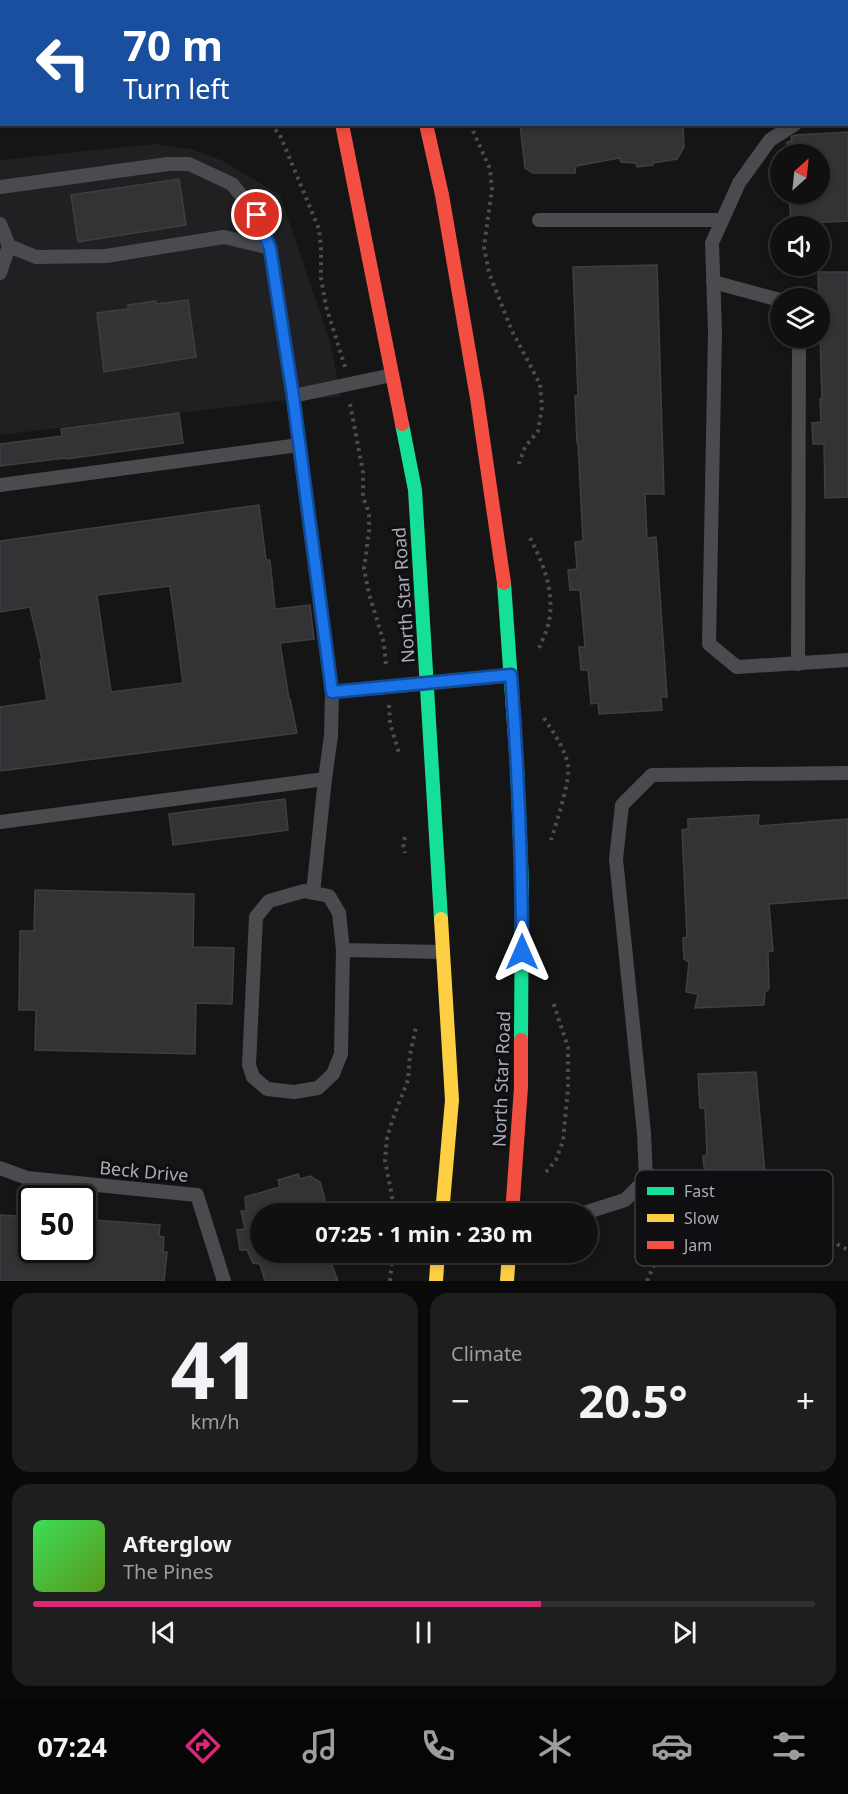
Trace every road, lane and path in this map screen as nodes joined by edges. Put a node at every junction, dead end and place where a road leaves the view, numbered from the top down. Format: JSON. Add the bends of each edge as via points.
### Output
{"nodes":[{"id":1,"x":272,"y":126,"type":"edge"},
{"id":2,"x":342,"y":126,"type":"edge"},
{"id":3,"x":426,"y":126,"type":"edge"},
{"id":4,"x":792,"y":126,"type":"edge"},
{"id":5,"x":0,"y":187,"type":"edge"},
{"id":6,"x":539,"y":220,"type":"dead end"},
{"id":7,"x":722,"y":220,"type":"junction"},
{"id":8,"x":0,"y":224,"type":"edge"},
{"id":9,"x":9,"y":246,"type":"junction"},
{"id":10,"x":270,"y":248,"type":"junction"},
{"id":11,"x":0,"y":273,"type":"edge"},
{"id":12,"x":713,"y":282,"type":"junction"},
{"id":13,"x":770,"y":297,"type":"edge"},
{"id":14,"x":799,"y":348,"type":"edge"},
{"id":15,"x":392,"y":375,"type":"junction"},
{"id":16,"x":347,"y":384,"type":"junction"},
{"id":17,"x":293,"y":396,"type":"junction"},
{"id":18,"x":299,"y":445,"type":"junction"},
{"id":19,"x":0,"y":485,"type":"edge"},
{"id":20,"x":848,"y":660,"type":"edge"},
{"id":21,"x":798,"y":664,"type":"junction"},
{"id":22,"x":511,"y":675,"type":"junction"},
{"id":23,"x":427,"y":682,"type":"junction"},
{"id":24,"x":388,"y":686,"type":"junction"},
{"id":25,"x":332,"y":692,"type":"junction"},
{"id":26,"x":399,"y":754,"type":"dead end"},
{"id":27,"x":848,"y":773,"type":"edge"},
{"id":28,"x":325,"y":779,"type":"junction"},
{"id":29,"x":0,"y":822,"type":"edge"},
{"id":30,"x":405,"y":836,"type":"dead end"},
{"id":31,"x":406,"y":863,"type":"dead end"},
{"id":32,"x":313,"y":893,"type":"junction"},
{"id":33,"x":344,"y":950,"type":"junction"},
{"id":34,"x":443,"y":952,"type":"junction"},
{"id":35,"x":418,"y":1020,"type":"dead end"},
{"id":36,"x":0,"y":1168,"type":"edge"},
{"id":37,"x":646,"y":1170,"type":"edge"},
{"id":38,"x":635,"y":1190,"type":"edge"},
{"id":39,"x":393,"y":1203,"type":"edge"},
{"id":40,"x":443,"y":1203,"type":"edge"},
{"id":41,"x":513,"y":1203,"type":"edge"},
{"id":42,"x":598,"y":1209,"type":"edge"},
{"id":43,"x":833,"y":1243,"type":"edge"},
{"id":44,"x":848,"y":1250,"type":"edge"},
{"id":45,"x":392,"y":1263,"type":"edge"},
{"id":46,"x":437,"y":1263,"type":"edge"},
{"id":47,"x":508,"y":1263,"type":"edge"},
{"id":48,"x":654,"y":1266,"type":"edge"},
{"id":49,"x":224,"y":1281,"type":"edge"},
{"id":50,"x":390,"y":1281,"type":"edge"},
{"id":51,"x":436,"y":1281,"type":"edge"},
{"id":52,"x":507,"y":1281,"type":"edge"},
{"id":53,"x":647,"y":1281,"type":"edge"}],
"edges":[{"from":1,"to":16,"type":"path","via":[[280,135],[319,229],[321,278]]},
{"from":2,"to":15,"type":"main road","name":"North Star Road"},
{"from":3,"to":22,"type":"main road","name":"North Star Road","via":[[477,398],[504,579]]},
{"from":4,"to":7,"type":"lane","via":[[770,140],[740,183]]},
{"from":5,"to":10,"type":"lane","via":[[168,164],[189,165],[232,184],[257,215]]},
{"from":6,"to":7,"type":"lane"},
{"from":7,"to":12,"type":"lane","via":[[712,243]]},
{"from":8,"to":9,"type":"lane"},
{"from":9,"to":10,"type":"lane","via":[[36,257],[105,256],[224,237]]},
{"from":9,"to":11,"type":"lane"},
{"from":10,"to":17,"type":"lane"},
{"from":12,"to":13,"type":"lane"},
{"from":12,"to":21,"type":"lane","via":[[716,332],[710,644],[737,667]]},
{"from":14,"to":21,"type":"lane"},
{"from":15,"to":16,"type":"lane"},
{"from":15,"to":23,"type":"main road","name":"North Star Road","via":[[415,490]]},
{"from":16,"to":17,"type":"lane"},
{"from":16,"to":24,"type":"path","via":[[363,472],[363,497],[369,513],[364,569],[384,644]]},
{"from":17,"to":18,"type":"lane"},
{"from":18,"to":19,"type":"lane"},
{"from":18,"to":25,"type":"lane"},
{"from":20,"to":21,"type":"lane"},
{"from":22,"to":23,"type":"lane"},
{"from":22,"to":41,"type":"main road","name":"North Star Road","via":[[522,885],[521,1087]]},
{"from":23,"to":24,"type":"lane"},
{"from":23,"to":34,"type":"main road","name":"North Star Road"},
{"from":24,"to":25,"type":"lane"},
{"from":24,"to":26,"type":"path","via":[[390,723]]},
{"from":25,"to":28,"type":"lane"},
{"from":27,"to":37,"type":"lane","via":[[652,775],[622,805],[616,860]]},
{"from":28,"to":29,"type":"lane"},
{"from":28,"to":32,"type":"lane"},
{"from":30,"to":31,"type":"path"},
{"from":32,"to":33,"type":"lane","via":[[329,896],[339,913]]},
{"from":32,"to":33,"type":"lane","via":[[304,891],[269,901],[256,916],[249,1065],[253,1077],[267,1089],[294,1092],[318,1088],[333,1074],[342,1054]]},
{"from":33,"to":34,"type":"lane"},
{"from":34,"to":40,"type":"main road","name":"North Star Road","via":[[452,1100]]},
{"from":35,"to":39,"type":"path","via":[[408,1080],[387,1138],[385,1160]]},
{"from":36,"to":49,"type":"lane","name":"Beck Drive","via":[[27,1178],[197,1194]]},
{"from":38,"to":42,"type":"lane","via":[[625,1200]]},
{"from":43,"to":44,"type":"path"},
{"from":45,"to":50,"type":"path"},
{"from":46,"to":51,"type":"main road"},
{"from":47,"to":52,"type":"main road"},
{"from":48,"to":53,"type":"path"}]}
